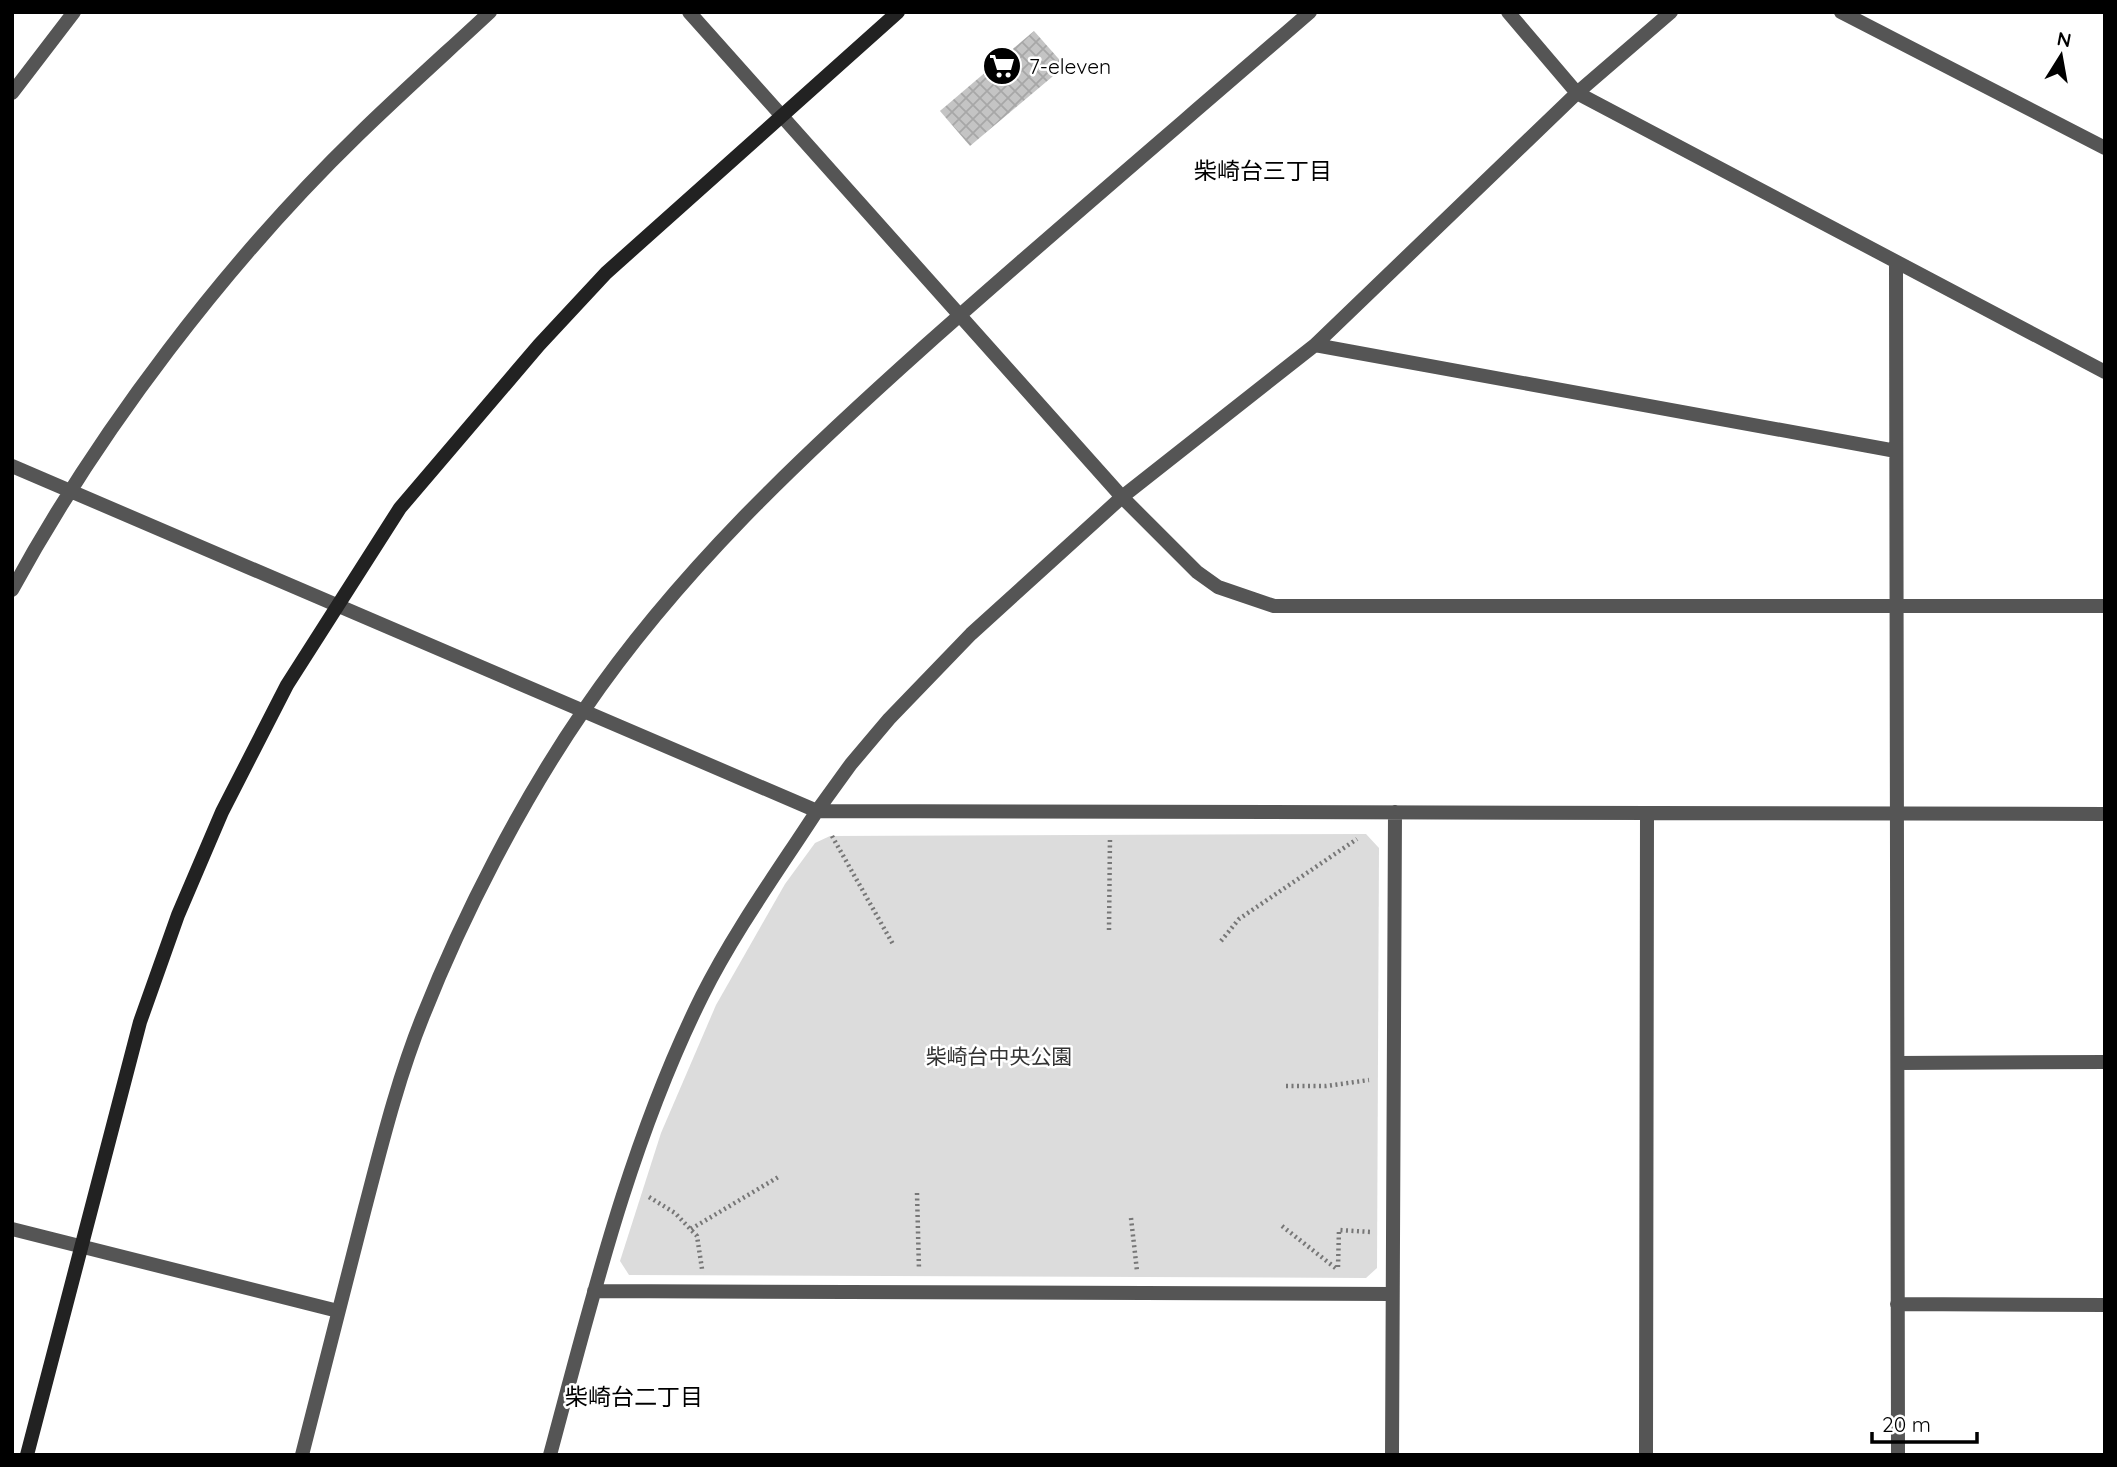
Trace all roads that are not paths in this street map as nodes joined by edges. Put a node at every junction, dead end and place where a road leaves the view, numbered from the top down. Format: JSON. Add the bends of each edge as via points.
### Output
{"nodes":[{"id":1,"x":74,"y":12,"type":"edge"},
{"id":2,"x":490,"y":12,"type":"edge"},
{"id":3,"x":690,"y":12,"type":"edge"},
{"id":4,"x":898,"y":12,"type":"edge"},
{"id":5,"x":1310,"y":12,"type":"edge"},
{"id":6,"x":1508,"y":12,"type":"edge"},
{"id":7,"x":1671,"y":12,"type":"edge"},
{"id":8,"x":1841,"y":12,"type":"edge"},
{"id":9,"x":12,"y":93,"type":"edge"},
{"id":10,"x":1577,"y":93,"type":"junction"},
{"id":11,"x":782,"y":117,"type":"junction"},
{"id":12,"x":2105,"y":148,"type":"edge"},
{"id":13,"x":1896,"y":263,"type":"junction"},
{"id":14,"x":960,"y":315,"type":"junction"},
{"id":15,"x":1315,"y":345,"type":"junction"},
{"id":16,"x":2105,"y":372,"type":"edge"},
{"id":17,"x":1896,"y":451,"type":"junction"},
{"id":18,"x":12,"y":466,"type":"edge"},
{"id":19,"x":72,"y":492,"type":"junction"},
{"id":20,"x":1122,"y":497,"type":"junction"},
{"id":21,"x":12,"y":590,"type":"edge"},
{"id":22,"x":1895,"y":604,"type":"junction"},
{"id":23,"x":337,"y":606,"type":"junction"},
{"id":24,"x":2105,"y":606,"type":"edge"},
{"id":25,"x":583,"y":711,"type":"junction"},
{"id":26,"x":817,"y":811,"type":"junction"},
{"id":27,"x":1395,"y":812,"type":"junction"},
{"id":28,"x":1647,"y":813,"type":"junction"},
{"id":29,"x":1895,"y":813,"type":"junction"},
{"id":30,"x":2105,"y":814,"type":"edge"},
{"id":31,"x":2105,"y":1062,"type":"edge"},
{"id":32,"x":1898,"y":1063,"type":"junction"},
{"id":33,"x":12,"y":1229,"type":"edge"},
{"id":34,"x":80,"y":1247,"type":"junction"},
{"id":35,"x":594,"y":1291,"type":"junction"},
{"id":36,"x":1392,"y":1294,"type":"junction"},
{"id":37,"x":1896,"y":1304,"type":"junction"},
{"id":38,"x":2105,"y":1305,"type":"edge"},
{"id":39,"x":338,"y":1311,"type":"junction"},
{"id":40,"x":27,"y":1455,"type":"edge"},
{"id":41,"x":302,"y":1455,"type":"edge"},
{"id":42,"x":550,"y":1455,"type":"edge"},
{"id":43,"x":1392,"y":1455,"type":"edge"},
{"id":44,"x":1646,"y":1455,"type":"edge"},
{"id":45,"x":1898,"y":1455,"type":"edge"}],
"edges":[{"from":1,"to":9,"type":"street"},
{"from":2,"to":19,"type":"street","via":[[356,136],[233,270],[140,389]]},
{"from":3,"to":11,"type":"street"},
{"from":4,"to":11,"type":"street"},
{"from":5,"to":14,"type":"street"},
{"from":6,"to":10,"type":"street"},
{"from":7,"to":10,"type":"street"},
{"from":8,"to":12,"type":"street"},
{"from":10,"to":13,"type":"street"},
{"from":10,"to":15,"type":"street"},
{"from":11,"to":14,"type":"street"},
{"from":11,"to":23,"type":"street","via":[[606,273],[539,345],[400,508]]},
{"from":13,"to":16,"type":"street"},
{"from":13,"to":17,"type":"street"},
{"from":14,"to":20,"type":"street"},
{"from":14,"to":25,"type":"street","via":[[760,500],[639,637]]},
{"from":15,"to":17,"type":"street"},
{"from":15,"to":20,"type":"street"},
{"from":17,"to":22,"type":"street"},
{"from":18,"to":19,"type":"street"},
{"from":19,"to":21,"type":"street"},
{"from":19,"to":23,"type":"street"},
{"from":20,"to":22,"type":"street","via":[[1197,572],[1218,587],[1274,606]]},
{"from":20,"to":26,"type":"street","via":[[928,676],[851,764]]},
{"from":22,"to":24,"type":"street"},
{"from":22,"to":29,"type":"street"},
{"from":23,"to":25,"type":"street"},
{"from":23,"to":34,"type":"street","via":[[269,720],[222,812],[178,915],[140,1022]]},
{"from":25,"to":26,"type":"street"},
{"from":25,"to":39,"type":"street","via":[[500,854],[423,1017],[397,1093]]},
{"from":26,"to":27,"type":"street"},
{"from":26,"to":35,"type":"street","via":[[703,993],[645,1126]]},
{"from":27,"to":28,"type":"street"},
{"from":27,"to":36,"type":"street"},
{"from":28,"to":29,"type":"street"},
{"from":28,"to":44,"type":"street"},
{"from":29,"to":30,"type":"street"},
{"from":29,"to":32,"type":"street"},
{"from":31,"to":32,"type":"street"},
{"from":32,"to":37,"type":"street"},
{"from":33,"to":34,"type":"street"},
{"from":34,"to":39,"type":"street"},
{"from":34,"to":40,"type":"street"},
{"from":35,"to":36,"type":"street"},
{"from":35,"to":42,"type":"street"},
{"from":36,"to":43,"type":"street"},
{"from":37,"to":38,"type":"street"},
{"from":37,"to":45,"type":"street"},
{"from":39,"to":41,"type":"street"}]}
